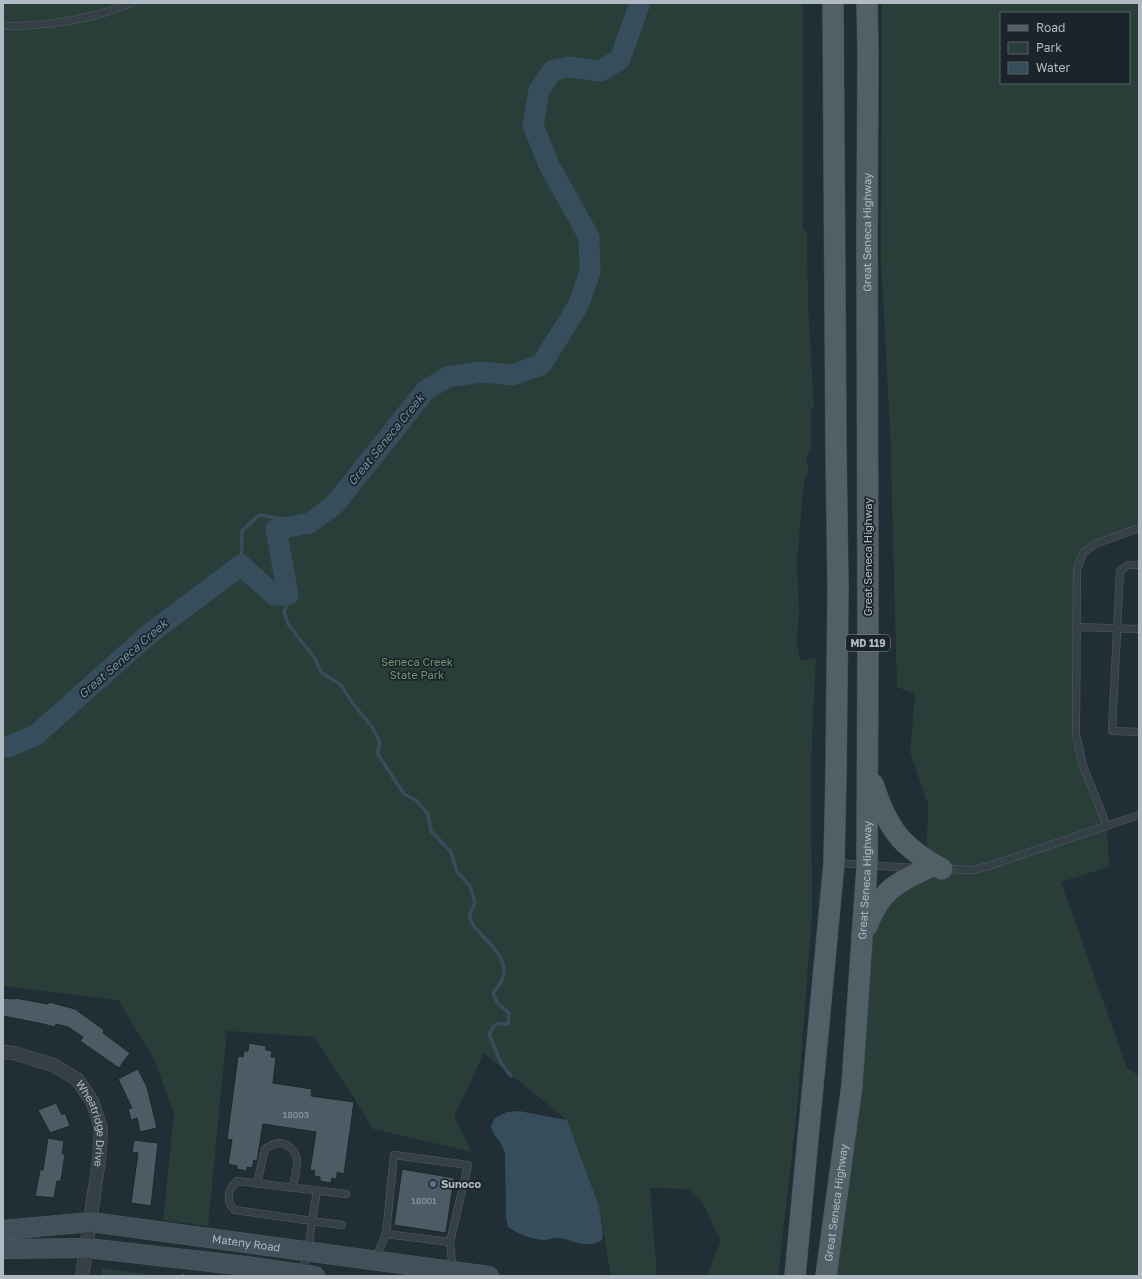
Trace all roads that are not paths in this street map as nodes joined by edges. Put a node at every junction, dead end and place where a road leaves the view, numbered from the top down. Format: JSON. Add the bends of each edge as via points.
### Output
{"nodes":[{"id":1,"x":131,"y":3,"type":"edge"},
{"id":2,"x":867,"y":5,"type":"edge"},
{"id":3,"x":833,"y":11,"type":"edge"},
{"id":4,"x":3,"y":26,"type":"edge"},
{"id":5,"x":1139,"y":528,"type":"edge"},
{"id":6,"x":1139,"y":566,"type":"edge"},
{"id":7,"x":1076,"y":627,"type":"junction"},
{"id":8,"x":1117,"y":629,"type":"junction"},
{"id":9,"x":1139,"y":629,"type":"edge"},
{"id":10,"x":1139,"y":732,"type":"edge"},
{"id":11,"x":868,"y":768,"type":"junction"},
{"id":12,"x":1139,"y":815,"type":"edge"},
{"id":13,"x":1106,"y":826,"type":"junction"},
{"id":14,"x":834,"y":863,"type":"junction"},
{"id":15,"x":868,"y":866,"type":"junction"},
{"id":16,"x":934,"y":869,"type":"junction"},
{"id":17,"x":863,"y":934,"type":"junction"},
{"id":18,"x":3,"y":1052,"type":"edge"},
{"id":19,"x":257,"y":1184,"type":"junction"},
{"id":20,"x":293,"y":1188,"type":"junction"},
{"id":21,"x":317,"y":1191,"type":"junction"},
{"id":22,"x":346,"y":1194,"type":"dead end"},
{"id":23,"x":312,"y":1221,"type":"junction"},
{"id":24,"x":91,"y":1222,"type":"junction"},
{"id":25,"x":342,"y":1226,"type":"dead end"},
{"id":26,"x":3,"y":1230,"type":"edge"},
{"id":27,"x":386,"y":1234,"type":"junction"},
{"id":28,"x":450,"y":1242,"type":"junction"},
{"id":29,"x":87,"y":1248,"type":"junction"},
{"id":30,"x":3,"y":1249,"type":"edge"},
{"id":31,"x":308,"y":1251,"type":"junction"},
{"id":32,"x":375,"y":1260,"type":"junction"},
{"id":33,"x":452,"y":1274,"type":"edge"},
{"id":34,"x":306,"y":1275,"type":"edge"},
{"id":35,"x":82,"y":1276,"type":"edge"},
{"id":36,"x":489,"y":1276,"type":"edge"},
{"id":37,"x":795,"y":1276,"type":"edge"},
{"id":38,"x":826,"y":1276,"type":"edge"}],
"edges":[{"from":1,"to":4,"type":"lane","via":[[72,21]]},
{"from":2,"to":11,"type":"main road","name":"Great Seneca Highway","number":"MD 119"},
{"from":3,"to":14,"type":"main road","number":"MD 119","via":[[838,588]]},
{"from":5,"to":7,"type":"lane","via":[[1095,544],[1083,553],[1077,569]]},
{"from":6,"to":8,"type":"lane","via":[[1128,565],[1120,571]]},
{"from":7,"to":8,"type":"lane"},
{"from":7,"to":13,"type":"lane","via":[[1076,734],[1083,766]]},
{"from":8,"to":9,"type":"lane"},
{"from":8,"to":10,"type":"lane","via":[[1112,731]]},
{"from":11,"to":15,"type":"main road","name":"Great Seneca Highway","number":"MD 119"},
{"from":11,"to":16,"type":"main road","via":[[882,810],[891,827],[910,850]]},
{"from":12,"to":13,"type":"lane"},
{"from":13,"to":16,"type":"lane","via":[[989,866],[973,870]]},
{"from":14,"to":15,"type":"lane"},
{"from":14,"to":37,"type":"main road","number":"MD 119"},
{"from":15,"to":16,"type":"lane"},
{"from":15,"to":17,"type":"main road","name":"Great Seneca Highway","number":"MD 119"},
{"from":16,"to":17,"type":"main road","via":[[901,880],[889,889]]},
{"from":17,"to":38,"type":"main road","name":"Great Seneca Highway","number":"MD 119","via":[[852,1085]]},
{"from":18,"to":24,"type":"street","name":"Wheatridge Drive","via":[[53,1065],[77,1079],[93,1103],[101,1129]]},
{"from":19,"to":20,"type":"lane"},
{"from":19,"to":20,"type":"lane","via":[[265,1149],[279,1143],[289,1146],[295,1152],[298,1161]]},
{"from":19,"to":23,"type":"lane","via":[[237,1181],[230,1190],[230,1206],[235,1210]]},
{"from":20,"to":21,"type":"lane"},
{"from":21,"to":22,"type":"lane"},
{"from":21,"to":23,"type":"lane"},
{"from":23,"to":25,"type":"lane"},
{"from":23,"to":31,"type":"lane"},
{"from":24,"to":26,"type":"street","name":"Mateny Road"},
{"from":24,"to":29,"type":"street","name":"Wheatridge Drive"},
{"from":24,"to":31,"type":"street","name":"Mateny Road"},
{"from":27,"to":28,"type":"lane"},
{"from":27,"to":28,"type":"lane","via":[[394,1155],[468,1164]]},
{"from":27,"to":32,"type":"lane"},
{"from":28,"to":33,"type":"lane"},
{"from":29,"to":30,"type":"street","name":"Mateny Road"},
{"from":29,"to":34,"type":"street","name":"Mateny Road","via":[[185,1258]]},
{"from":29,"to":35,"type":"street","name":"Wheatridge Drive"},
{"from":31,"to":32,"type":"street","name":"Mateny Road"},
{"from":31,"to":34,"type":"lane"},
{"from":32,"to":33,"type":"street","name":"Mateny Road"},
{"from":33,"to":36,"type":"street","name":"Mateny Road"}]}
